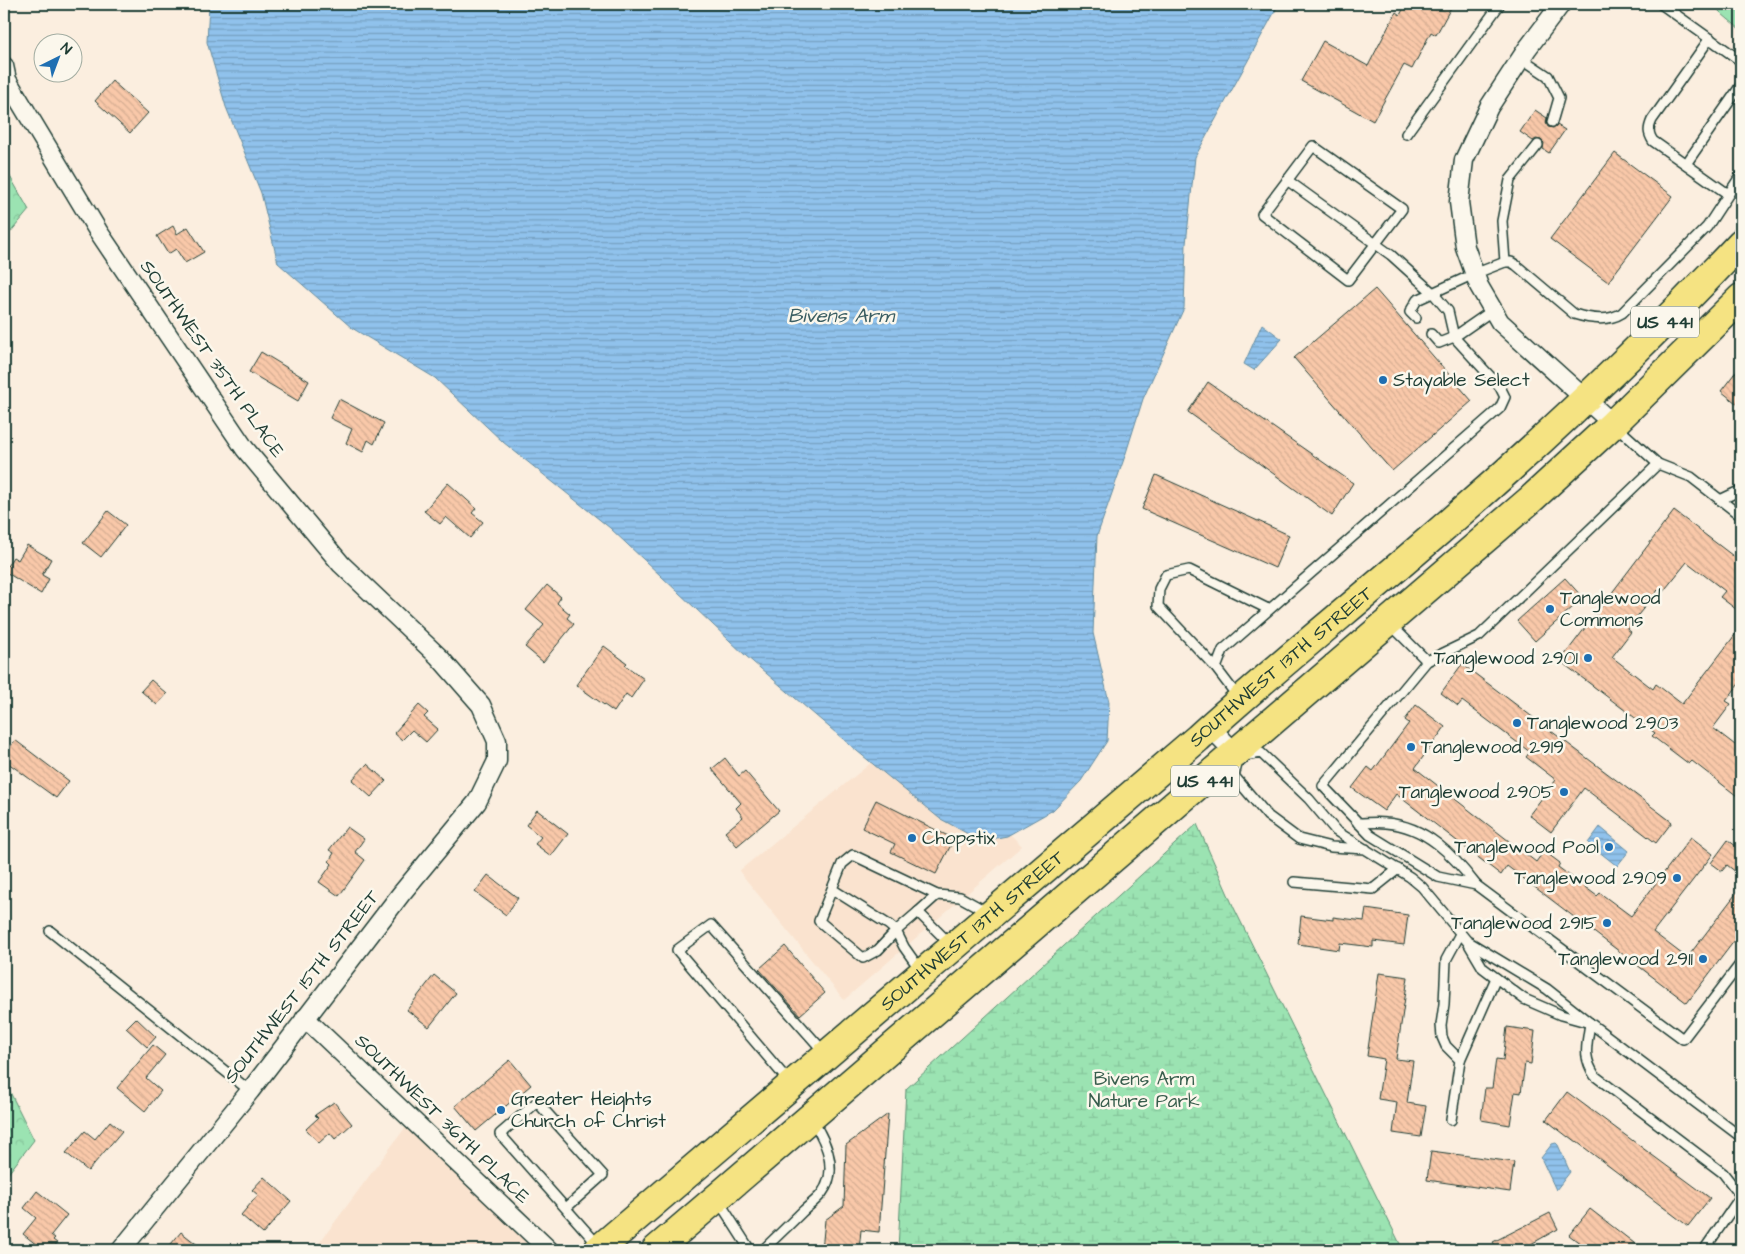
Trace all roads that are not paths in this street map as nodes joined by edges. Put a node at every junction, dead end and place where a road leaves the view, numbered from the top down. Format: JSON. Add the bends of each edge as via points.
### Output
{"nodes":[{"id":1,"x":1500,"y":4,"type":"edge"},
{"id":2,"x":1561,"y":4,"type":"edge"},
{"id":3,"x":1661,"y":4,"type":"edge"},
{"id":4,"x":1710,"y":38,"type":"junction"},
{"id":5,"x":1521,"y":58,"type":"junction"},
{"id":6,"x":1741,"y":61,"type":"edge"},
{"id":7,"x":4,"y":66,"type":"edge"},
{"id":8,"x":1741,"y":85,"type":"edge"},
{"id":9,"x":1552,"y":122,"type":"dead end"},
{"id":10,"x":1406,"y":134,"type":"dead end"},
{"id":11,"x":1538,"y":145,"type":"dead end"},
{"id":12,"x":1686,"y":164,"type":"junction"},
{"id":13,"x":1741,"y":175,"type":"edge"},
{"id":14,"x":1287,"y":180,"type":"junction"},
{"id":15,"x":1728,"y":194,"type":"junction"},
{"id":16,"x":1741,"y":243,"type":"edge"},
{"id":17,"x":1376,"y":244,"type":"junction"},
{"id":18,"x":1505,"y":262,"type":"junction"},
{"id":19,"x":1474,"y":274,"type":"junction"},
{"id":20,"x":1434,"y":293,"type":"junction"},
{"id":21,"x":1741,"y":298,"type":"edge"},
{"id":22,"x":1493,"y":310,"type":"junction"},
{"id":23,"x":1416,"y":318,"type":"dead end"},
{"id":24,"x":1431,"y":334,"type":"dead end"},
{"id":25,"x":1454,"y":337,"type":"junction"},
{"id":26,"x":1586,"y":398,"type":"junction"},
{"id":27,"x":1614,"y":424,"type":"junction"},
{"id":28,"x":1658,"y":464,"type":"junction"},
{"id":29,"x":1741,"y":490,"type":"edge"},
{"id":30,"x":1720,"y":500,"type":"junction"},
{"id":31,"x":1741,"y":516,"type":"edge"},
{"id":32,"x":1268,"y":609,"type":"junction"},
{"id":33,"x":1388,"y":622,"type":"junction"},
{"id":34,"x":1427,"y":661,"type":"junction"},
{"id":35,"x":1216,"y":668,"type":"junction"},
{"id":36,"x":1240,"y":699,"type":"junction"},
{"id":37,"x":1210,"y":727,"type":"junction"},
{"id":38,"x":497,"y":740,"type":"joint"},
{"id":39,"x":1237,"y":756,"type":"junction"},
{"id":40,"x":1358,"y":823,"type":"junction"},
{"id":41,"x":1366,"y":849,"type":"junction"},
{"id":42,"x":1398,"y":869,"type":"junction"},
{"id":43,"x":1294,"y":882,"type":"dead end"},
{"id":44,"x":1476,"y":885,"type":"junction"},
{"id":45,"x":832,"y":889,"type":"junction"},
{"id":46,"x":937,"y":895,"type":"junction"},
{"id":47,"x":918,"y":912,"type":"junction"},
{"id":48,"x":992,"y":914,"type":"junction"},
{"id":49,"x":50,"y":931,"type":"dead end"},
{"id":50,"x":896,"y":931,"type":"junction"},
{"id":51,"x":1463,"y":938,"type":"junction"},
{"id":52,"x":953,"y":948,"type":"junction"},
{"id":53,"x":1741,"y":963,"type":"edge"},
{"id":54,"x":923,"y":973,"type":"junction"},
{"id":55,"x":1496,"y":978,"type":"junction"},
{"id":56,"x":305,"y":1018,"type":"junction"},
{"id":57,"x":1590,"y":1024,"type":"junction"},
{"id":58,"x":827,"y":1055,"type":"junction"},
{"id":59,"x":1460,"y":1060,"type":"junction"},
{"id":60,"x":792,"y":1085,"type":"junction"},
{"id":61,"x":250,"y":1091,"type":"junction"},
{"id":62,"x":811,"y":1118,"type":"junction"},
{"id":63,"x":1451,"y":1120,"type":"dead end"},
{"id":64,"x":1741,"y":1137,"type":"edge"},
{"id":65,"x":1741,"y":1196,"type":"edge"},
{"id":66,"x":717,"y":1198,"type":"junction"},
{"id":67,"x":566,"y":1208,"type":"junction"},
{"id":68,"x":121,"y":1250,"type":"edge"},
{"id":69,"x":550,"y":1250,"type":"edge"},
{"id":70,"x":601,"y":1250,"type":"edge"},
{"id":71,"x":656,"y":1250,"type":"edge"},
{"id":72,"x":750,"y":1250,"type":"edge"},
{"id":73,"x":763,"y":1250,"type":"edge"},
{"id":74,"x":1704,"y":1250,"type":"edge"}],
"edges":[{"from":1,"to":10,"type":"lane"},
{"from":2,"to":5,"type":"street"},
{"from":3,"to":4,"type":"lane"},
{"from":4,"to":6,"type":"lane"},
{"from":4,"to":12,"type":"lane","via":[[1649,128],[1653,141]]},
{"from":5,"to":9,"type":"lane","via":[[1548,76],[1559,98]]},
{"from":5,"to":19,"type":"street","via":[[1489,107],[1464,160],[1459,202],[1465,247]]},
{"from":7,"to":38,"type":"street","name":"SOUTHWEST 35TH PLACE","via":[[7,80],[98,231],[245,449],[341,564],[445,664],[481,706]]},
{"from":8,"to":12,"type":"lane"},
{"from":11,"to":18,"type":"lane","via":[[1510,180],[1502,221]]},
{"from":12,"to":15,"type":"lane"},
{"from":13,"to":15,"type":"lane"},
{"from":14,"to":17,"type":"lane"},
{"from":14,"to":17,"type":"lane","via":[[1313,146],[1402,209]]},
{"from":14,"to":17,"type":"lane","via":[[1262,214],[1348,280]]},
{"from":15,"to":18,"type":"lane","via":[[1707,227],[1615,317],[1585,318],[1574,314],[1516,265]]},
{"from":16,"to":26,"type":"main road","name":"SOUTHWEST 13TH STREET","number":"US 441"},
{"from":17,"to":20,"type":"lane"},
{"from":18,"to":19,"type":"lane"},
{"from":19,"to":20,"type":"lane"},
{"from":19,"to":22,"type":"street"},
{"from":20,"to":23,"type":"lane","via":[[1417,300],[1410,312]]},
{"from":20,"to":25,"type":"lane","via":[[1448,311]]},
{"from":21,"to":27,"type":"main road","name":"SOUTHWEST 13TH STREET","number":"US 441"},
{"from":22,"to":25,"type":"lane"},
{"from":22,"to":26,"type":"street","via":[[1500,322]]},
{"from":24,"to":25,"type":"lane","via":[[1439,343]]},
{"from":25,"to":32,"type":"lane","via":[[1500,387],[1505,397],[1500,408]]},
{"from":26,"to":27,"type":"street"},
{"from":26,"to":36,"type":"main road","name":"SOUTHWEST 13TH STREET","number":"US 441","via":[[1422,547]]},
{"from":27,"to":28,"type":"lane"},
{"from":27,"to":33,"type":"main road","name":"SOUTHWEST 13TH STREET","number":"US 441"},
{"from":28,"to":30,"type":"lane","via":[[1691,477]]},
{"from":28,"to":34,"type":"lane","via":[[1480,636]]},
{"from":29,"to":30,"type":"lane"},
{"from":30,"to":31,"type":"lane"},
{"from":32,"to":35,"type":"lane","via":[[1222,650]]},
{"from":32,"to":35,"type":"lane","via":[[1189,570],[1166,575],[1159,589],[1158,606]]},
{"from":33,"to":34,"type":"lane"},
{"from":33,"to":39,"type":"main road","name":"SOUTHWEST 13TH STREET","number":"US 441"},
{"from":34,"to":40,"type":"lane","via":[[1323,786]]},
{"from":35,"to":36,"type":"lane"},
{"from":36,"to":37,"type":"main road","name":"SOUTHWEST 13TH STREET","number":"US 441"},
{"from":37,"to":39,"type":"street"},
{"from":37,"to":48,"type":"main road","name":"SOUTHWEST 13TH STREET","number":"US 441"},
{"from":38,"to":56,"type":"street","name":"SOUTHWEST 15TH STREET","via":[[496,761],[477,802]]},
{"from":39,"to":41,"type":"lane","via":[[1261,753],[1336,830]]},
{"from":39,"to":41,"type":"lane","via":[[1234,776],[1268,816],[1299,839],[1332,847]]},
{"from":39,"to":62,"type":"main road","name":"SOUTHWEST 13TH STREET","number":"US 441"},
{"from":40,"to":44,"type":"lane","via":[[1370,835],[1438,877]]},
{"from":40,"to":44,"type":"lane","via":[[1386,822],[1425,835],[1452,857]]},
{"from":41,"to":42,"type":"lane"},
{"from":42,"to":43,"type":"lane","via":[[1373,889]]},
{"from":42,"to":51,"type":"lane","via":[[1422,887]]},
{"from":44,"to":53,"type":"lane","via":[[1683,1039]]},
{"from":45,"to":46,"type":"lane","via":[[842,864],[853,855]]},
{"from":45,"to":50,"type":"lane"},
{"from":45,"to":50,"type":"lane","via":[[819,921],[863,958],[878,950]]},
{"from":46,"to":47,"type":"lane"},
{"from":46,"to":48,"type":"lane","via":[[960,897]]},
{"from":47,"to":50,"type":"lane"},
{"from":47,"to":52,"type":"lane"},
{"from":48,"to":52,"type":"main road","name":"SOUTHWEST 13TH STREET","number":"US 441"},
{"from":49,"to":61,"type":"lane"},
{"from":50,"to":54,"type":"lane"},
{"from":51,"to":55,"type":"lane","via":[[1484,968]]},
{"from":51,"to":57,"type":"lane","via":[[1547,989]]},
{"from":51,"to":59,"type":"lane","via":[[1446,960],[1441,1025],[1446,1046]]},
{"from":52,"to":54,"type":"main road","name":"SOUTHWEST 13TH STREET","number":"US 441"},
{"from":54,"to":58,"type":"main road","name":"SOUTHWEST 13TH STREET","number":"US 441"},
{"from":55,"to":57,"type":"lane","via":[[1524,999]]},
{"from":55,"to":59,"type":"lane"},
{"from":56,"to":61,"type":"street","name":"SOUTHWEST 15TH STREET"},
{"from":56,"to":69,"type":"street","name":"SOUTHWEST 36TH PLACE"},
{"from":57,"to":64,"type":"lane"},
{"from":57,"to":65,"type":"lane","via":[[1586,1053],[1595,1076],[1723,1173]]},
{"from":58,"to":60,"type":"main road","name":"SOUTHWEST 13TH STREET","number":"US 441"},
{"from":58,"to":60,"type":"lane","via":[[711,924],[677,950]]},
{"from":59,"to":63,"type":"lane"},
{"from":60,"to":70,"type":"main road","name":"SOUTHWEST 13TH STREET","number":"US 441"},
{"from":61,"to":68,"type":"street","name":"SOUTHWEST 15TH STREET"},
{"from":62,"to":66,"type":"main road","name":"SOUTHWEST 13TH STREET","number":"US 441"},
{"from":62,"to":73,"type":"lane","via":[[828,1150],[830,1176],[822,1192]]},
{"from":65,"to":74,"type":"lane"},
{"from":66,"to":71,"type":"main road","name":"SOUTHWEST 13TH STREET","number":"US 441"},
{"from":66,"to":72,"type":"lane"},
{"from":67,"to":67,"type":"lane","via":[[500,1134],[537,1102],[603,1174]]},
{"from":67,"to":70,"type":"lane"}]}
